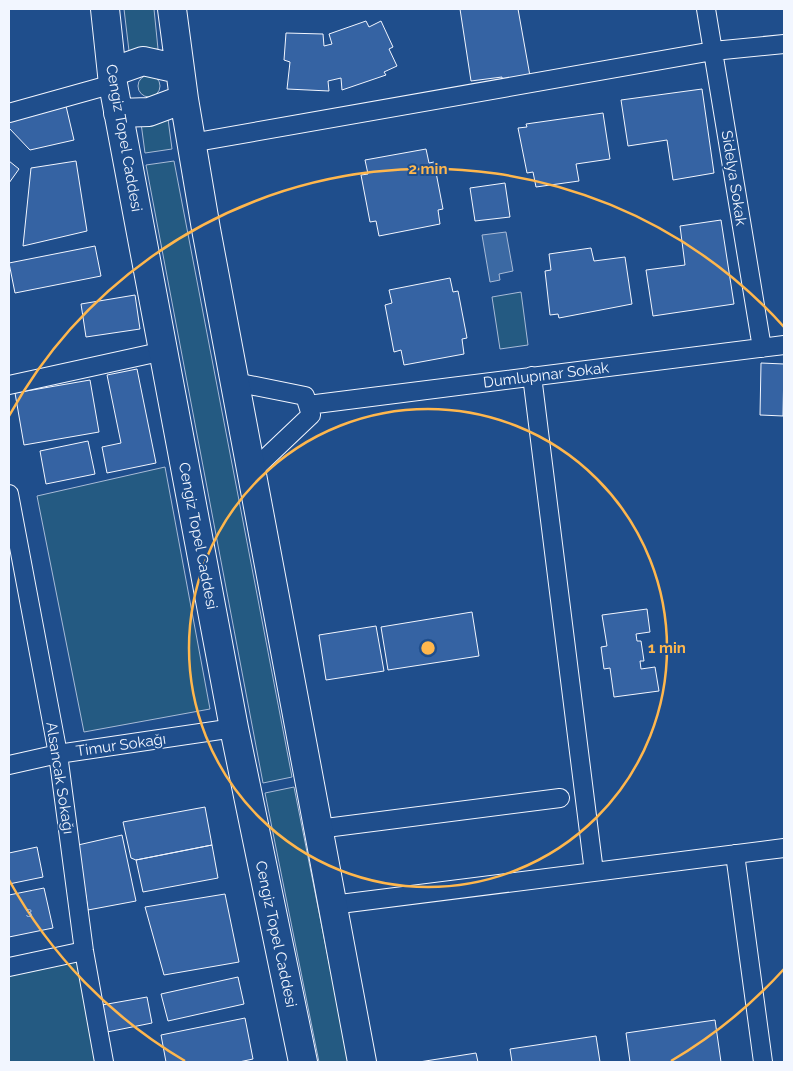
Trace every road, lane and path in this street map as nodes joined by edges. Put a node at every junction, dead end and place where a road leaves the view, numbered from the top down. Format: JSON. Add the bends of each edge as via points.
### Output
{"nodes":[{"id":1,"x":105,"y":9,"type":"edge"},
{"id":2,"x":172,"y":9,"type":"edge"},
{"id":3,"x":706,"y":9,"type":"edge"},
{"id":4,"x":784,"y":44,"type":"edge"},
{"id":5,"x":713,"y":51,"type":"junction"},
{"id":6,"x":180,"y":69,"type":"junction"},
{"id":7,"x":112,"y":78,"type":"junction"},
{"id":8,"x":184,"y":99,"type":"junction"},
{"id":9,"x":9,"y":113,"type":"edge"},
{"id":10,"x":118,"y":113,"type":"junction"},
{"id":11,"x":191,"y":143,"type":"junction"},
{"id":12,"x":784,"y":345,"type":"edge"},
{"id":13,"x":762,"y":348,"type":"junction"},
{"id":14,"x":164,"y":351,"type":"junction"},
{"id":15,"x":532,"y":376,"type":"junction"},
{"id":16,"x":235,"y":382,"type":"junction"},
{"id":17,"x":9,"y":385,"type":"edge"},
{"id":18,"x":308,"y":405,"type":"junction"},
{"id":19,"x":251,"y":472,"type":"junction"},
{"id":20,"x":9,"y":494,"type":"edge"},
{"id":21,"x":234,"y":728,"type":"junction"},
{"id":22,"x":58,"y":754,"type":"junction"},
{"id":23,"x":9,"y":765,"type":"edge"},
{"id":24,"x":560,"y":798,"type":"dead end"},
{"id":25,"x":318,"y":829,"type":"junction"},
{"id":26,"x":784,"y":848,"type":"edge"},
{"id":27,"x":735,"y":854,"type":"junction"},
{"id":28,"x":594,"y":872,"type":"junction"},
{"id":29,"x":332,"y":905,"type":"junction"},
{"id":30,"x":84,"y":950,"type":"junction"},
{"id":31,"x":9,"y":967,"type":"edge"},
{"id":32,"x":104,"y":1062,"type":"edge"},
{"id":33,"x":303,"y":1062,"type":"edge"},
{"id":34,"x":362,"y":1062,"type":"edge"},
{"id":35,"x":762,"y":1062,"type":"edge"}],
"edges":[{"from":1,"to":7,"type":"main road","name":"Cengiz Topel Caddesi"},
{"from":2,"to":6,"type":"main road"},
{"from":3,"to":5,"type":"street","name":"Sidelya Sokak"},
{"from":4,"to":5,"type":"street"},
{"from":5,"to":11,"type":"street"},
{"from":5,"to":13,"type":"street","name":"Sidelya Sokak"},
{"from":6,"to":7,"type":"main road","via":[[143,61]]},
{"from":6,"to":8,"type":"main road"},
{"from":7,"to":9,"type":"street"},
{"from":7,"to":10,"type":"main road","name":"Cengiz Topel Caddesi"},
{"from":8,"to":10,"type":"main road","via":[[149,112]]},
{"from":8,"to":11,"type":"main road"},
{"from":10,"to":14,"type":"main road","name":"Cengiz Topel Caddesi"},
{"from":11,"to":16,"type":"main road"},
{"from":12,"to":13,"type":"street","name":"Dumlupınar Sokak"},
{"from":13,"to":15,"type":"street","name":"Dumlupınar Sokak"},
{"from":14,"to":17,"type":"street"},
{"from":14,"to":21,"type":"main road","name":"Cengiz Topel Caddesi"},
{"from":15,"to":18,"type":"street","name":"Dumlupınar Sokak"},
{"from":15,"to":28,"type":"street"},
{"from":16,"to":18,"type":"street","via":[[305,396]]},
{"from":16,"to":19,"type":"main road"},
{"from":18,"to":19,"type":"street","via":[[310,415]]},
{"from":19,"to":25,"type":"main road"},
{"from":20,"to":22,"type":"street","name":"Alsancak Sokağı"},
{"from":21,"to":22,"type":"street","name":"Timur Sokağı"},
{"from":21,"to":33,"type":"main road","name":"Cengiz Topel Caddesi"},
{"from":22,"to":23,"type":"street","name":"Timur Sokağı"},
{"from":22,"to":30,"type":"street","name":"Alsancak Sokağı"},
{"from":24,"to":25,"type":"street"},
{"from":25,"to":29,"type":"main road"},
{"from":26,"to":27,"type":"street"},
{"from":27,"to":28,"type":"street"},
{"from":27,"to":35,"type":"street"},
{"from":28,"to":29,"type":"street"},
{"from":29,"to":34,"type":"main road"},
{"from":30,"to":31,"type":"street"},
{"from":30,"to":32,"type":"street","name":"Alsancak Sokağı"}]}
